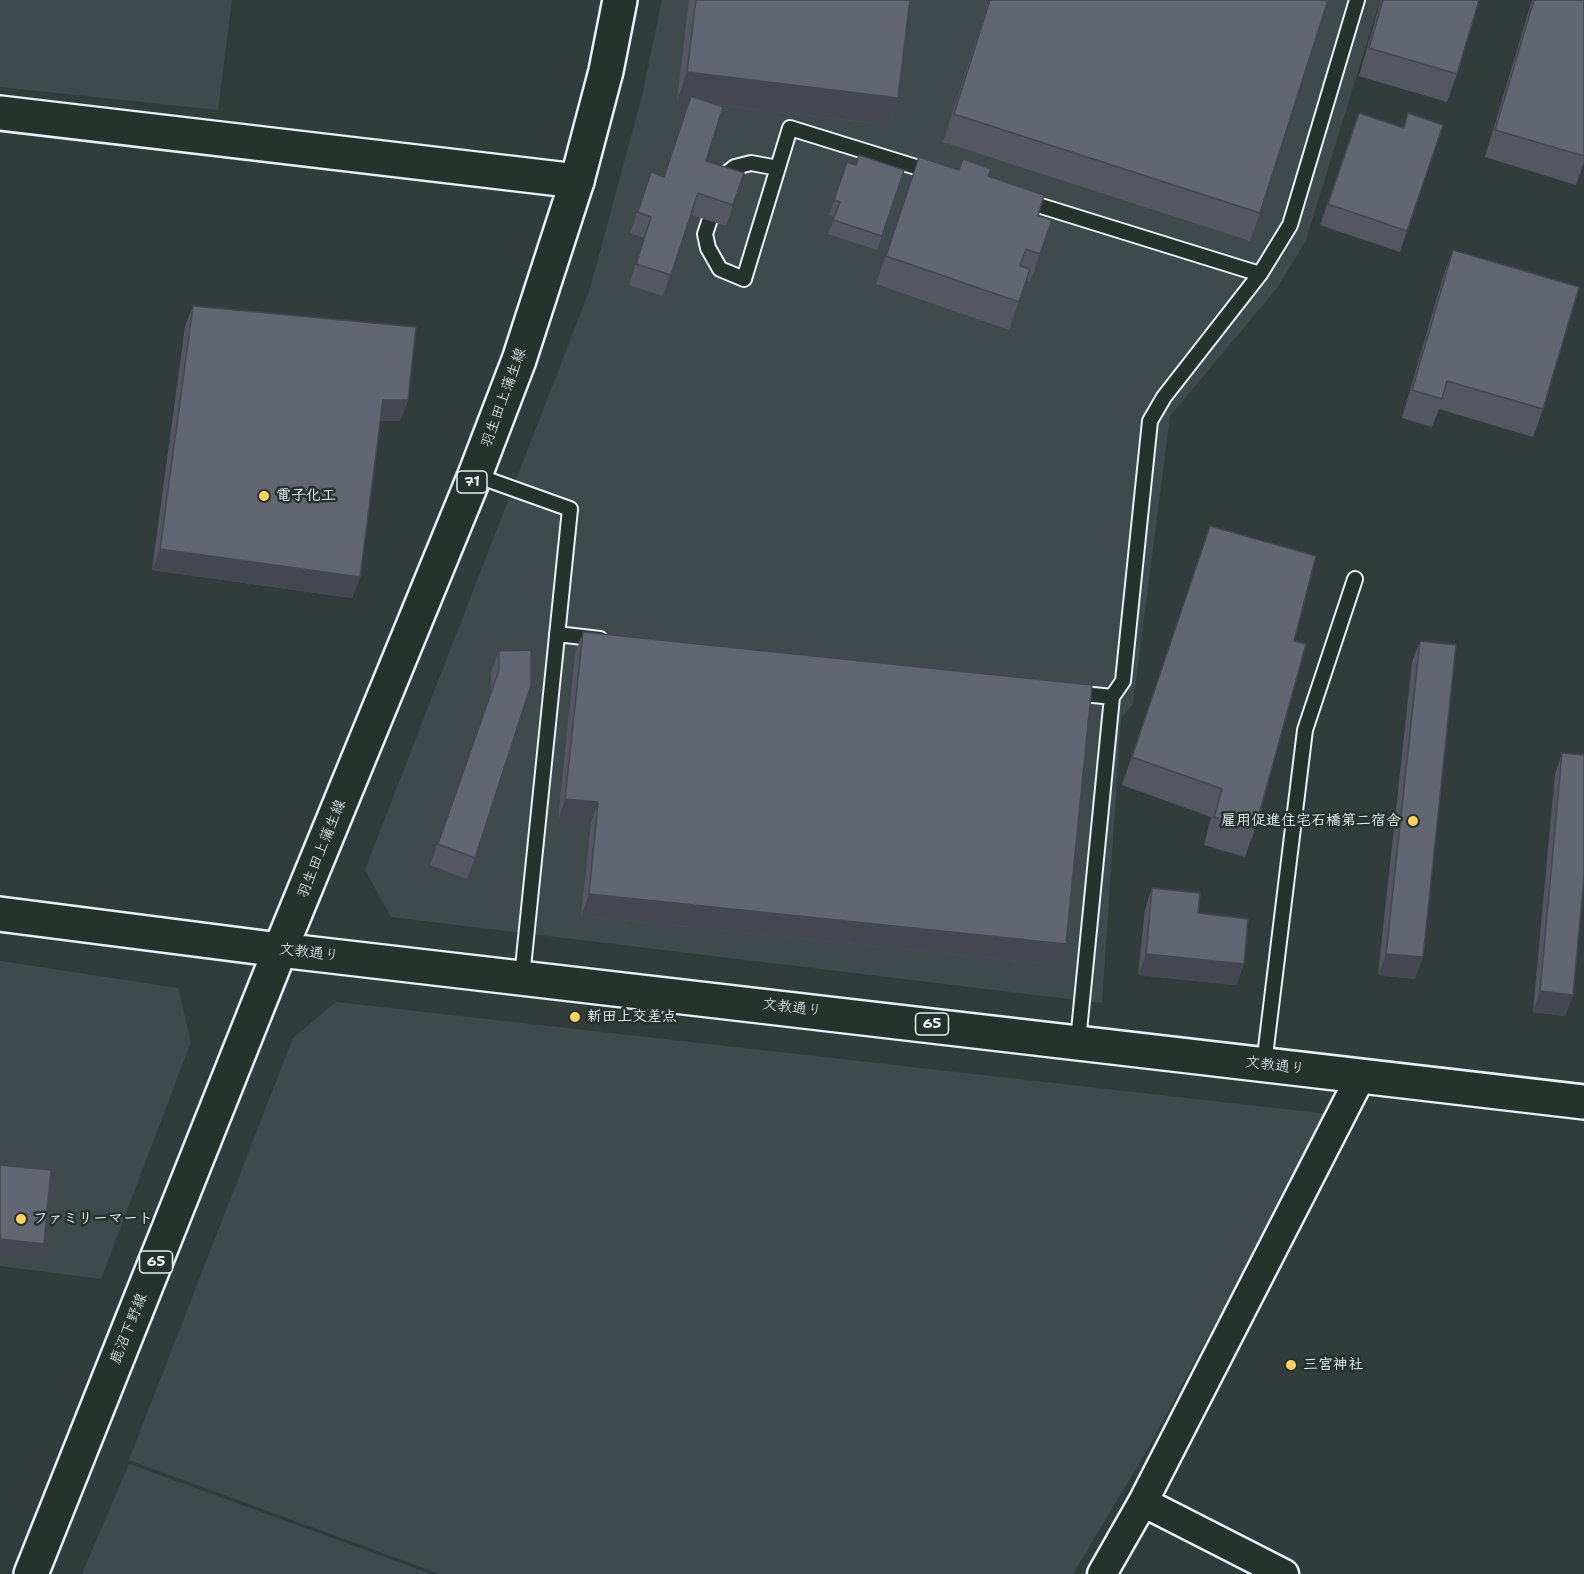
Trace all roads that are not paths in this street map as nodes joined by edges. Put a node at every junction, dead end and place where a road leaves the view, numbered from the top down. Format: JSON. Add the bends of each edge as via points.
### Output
{"nodes":[{"id":1,"x":620,"y":0,"type":"edge"},
{"id":2,"x":1357,"y":0,"type":"edge"},
{"id":3,"x":0,"y":113,"type":"edge"},
{"id":4,"x":778,"y":168,"type":"junction"},
{"id":5,"x":947,"y":177,"type":"edge"},
{"id":6,"x":578,"y":181,"type":"junction"},
{"id":7,"x":1014,"y":198,"type":"edge"},
{"id":8,"x":1260,"y":274,"type":"junction"},
{"id":9,"x":475,"y":474,"type":"junction"},
{"id":10,"x":1355,"y":579,"type":"dead end"},
{"id":11,"x":557,"y":634,"type":"junction"},
{"id":12,"x":616,"y":640,"type":"edge"},
{"id":13,"x":1065,"y":692,"type":"edge"},
{"id":14,"x":1112,"y":697,"type":"junction"},
{"id":15,"x":0,"y":914,"type":"edge"},
{"id":16,"x":280,"y":950,"type":"junction"},
{"id":17,"x":522,"y":977,"type":"junction"},
{"id":18,"x":1078,"y":1041,"type":"junction"},
{"id":19,"x":1264,"y":1064,"type":"junction"},
{"id":20,"x":1361,"y":1076,"type":"junction"},
{"id":21,"x":1584,"y":1102,"type":"edge"},
{"id":22,"x":1143,"y":1502,"type":"junction"},
{"id":23,"x":31,"y":1574,"type":"edge"},
{"id":24,"x":1102,"y":1574,"type":"edge"},
{"id":25,"x":1284,"y":1574,"type":"edge"}],
"edges":[{"from":1,"to":6,"type":"main road","name":"羽生田上蒲生線","number":"71"},
{"from":2,"to":8,"type":"lane","via":[[1290,225]]},
{"from":3,"to":6,"type":"main road"},
{"from":4,"to":4,"type":"lane","via":[[744,279],[720,268],[705,234],[723,176],[735,167],[751,163]]},
{"from":4,"to":5,"type":"lane","via":[[790,128]]},
{"from":6,"to":9,"type":"main road","name":"羽生田上蒲生線","number":"71","via":[[519,360]]},
{"from":7,"to":8,"type":"lane"},
{"from":8,"to":14,"type":"lane","via":[[1164,397],[1150,422],[1123,681]]},
{"from":9,"to":11,"type":"lane","via":[[570,509]]},
{"from":9,"to":16,"type":"main road","name":"羽生田上蒲生線","number":"71"},
{"from":10,"to":19,"type":"lane","via":[[1305,730]]},
{"from":11,"to":12,"type":"lane"},
{"from":11,"to":17,"type":"lane"},
{"from":13,"to":14,"type":"lane"},
{"from":14,"to":18,"type":"lane"},
{"from":15,"to":16,"type":"main road","name":"文教通り"},
{"from":16,"to":17,"type":"main road","name":"文教通り","number":"65"},
{"from":16,"to":23,"type":"main road","name":"鹿沼下野線","number":"65"},
{"from":17,"to":18,"type":"main road","name":"文教通り","number":"65"},
{"from":18,"to":19,"type":"main road","name":"文教通り","number":"65"},
{"from":19,"to":20,"type":"main road","name":"文教通り","number":"65"},
{"from":20,"to":21,"type":"main road","name":"文教通り","number":"65"},
{"from":20,"to":22,"type":"street"},
{"from":22,"to":24,"type":"street"},
{"from":22,"to":25,"type":"street"}]}
